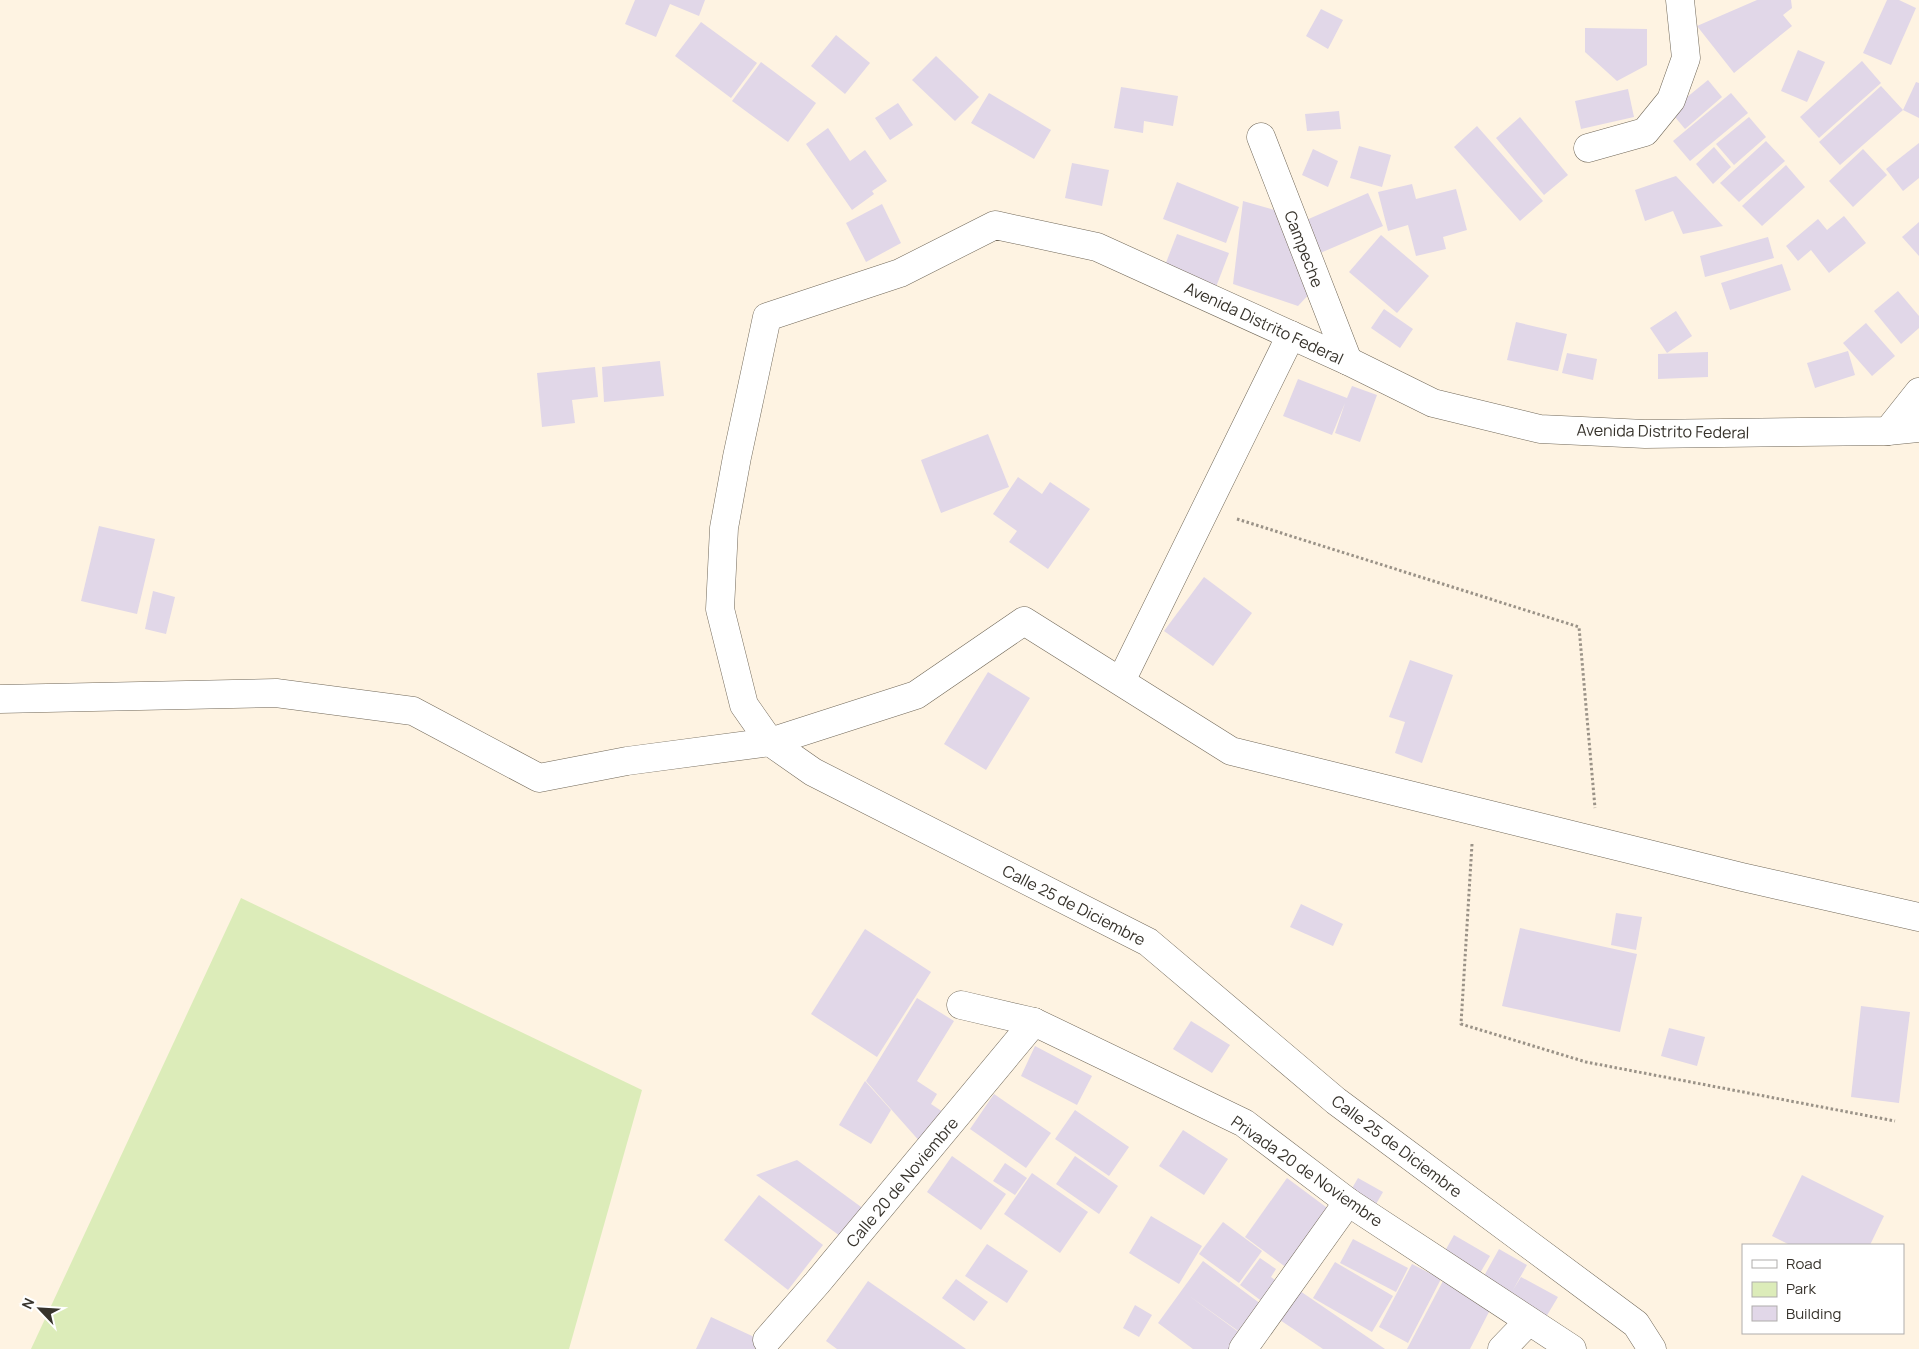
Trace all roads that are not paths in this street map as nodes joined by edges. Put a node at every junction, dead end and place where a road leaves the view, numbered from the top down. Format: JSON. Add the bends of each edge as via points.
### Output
{"nodes":[{"id":1,"x":1680,"y":0,"type":"edge"},
{"id":2,"x":1261,"y":137,"type":"dead end"},
{"id":3,"x":1588,"y":148,"type":"dead end"},
{"id":4,"x":1291,"y":335,"type":"junction"},
{"id":5,"x":1348,"y":361,"type":"junction"},
{"id":6,"x":1919,"y":392,"type":"edge"},
{"id":7,"x":1919,"y":428,"type":"edge"},
{"id":8,"x":1888,"y":430,"type":"junction"},
{"id":9,"x":737,"y":457,"type":"joint"},
{"id":10,"x":1121,"y":681,"type":"junction"},
{"id":11,"x":0,"y":699,"type":"edge"},
{"id":12,"x":770,"y":742,"type":"junction"},
{"id":13,"x":1919,"y":917,"type":"edge"},
{"id":14,"x":960,"y":1005,"type":"dead end"},
{"id":15,"x":1034,"y":1022,"type":"junction"},
{"id":16,"x":1348,"y":1202,"type":"junction"},
{"id":17,"x":1528,"y":1322,"type":"junction"},
{"id":18,"x":767,"y":1340,"type":"dead end"},
{"id":19,"x":1243,"y":1349,"type":"edge"},
{"id":20,"x":1502,"y":1349,"type":"edge"},
{"id":21,"x":1572,"y":1349,"type":"edge"},
{"id":22,"x":1652,"y":1349,"type":"edge"}],
"edges":[{"from":1,"to":3,"type":"street","via":[[1686,58],[1671,100],[1645,132]]},
{"from":2,"to":5,"type":"street","name":"Campeche"},
{"from":4,"to":5,"type":"street","name":"Avenida Distrito Federal"},
{"from":4,"to":9,"type":"street","name":"Avenida Distrito Federal","via":[[1097,247],[995,225],[900,273],[767,317]]},
{"from":4,"to":10,"type":"street"},
{"from":5,"to":8,"type":"street","name":"Avenida Distrito Federal","via":[[1433,403],[1540,428],[1645,434]]},
{"from":6,"to":8,"type":"street"},
{"from":7,"to":8,"type":"street","name":"Avenida Distrito Federal"},
{"from":9,"to":12,"type":"street","name":"Calle 25 de Diciembre","via":[[724,528],[720,608],[744,705]]},
{"from":10,"to":12,"type":"street","via":[[1024,621],[916,694]]},
{"from":10,"to":13,"type":"street","via":[[1231,751],[1732,875]]},
{"from":11,"to":12,"type":"street","via":[[276,693],[413,711],[539,778],[627,761]]},
{"from":12,"to":22,"type":"street","name":"Calle 25 de Diciembre","via":[[813,772],[1148,942],[1336,1101],[1636,1324]]},
{"from":14,"to":15,"type":"street","name":"Privada 20 de Noviembre"},
{"from":15,"to":16,"type":"street","name":"Privada 20 de Noviembre","via":[[1244,1123]]},
{"from":15,"to":18,"type":"street","name":"Calle 20 de Noviembre","via":[[818,1284]]},
{"from":16,"to":17,"type":"street","name":"Privada 20 de Noviembre"},
{"from":16,"to":19,"type":"street"},
{"from":17,"to":20,"type":"street"},
{"from":17,"to":21,"type":"street","name":"Privada 20 de Noviembre"}]}
